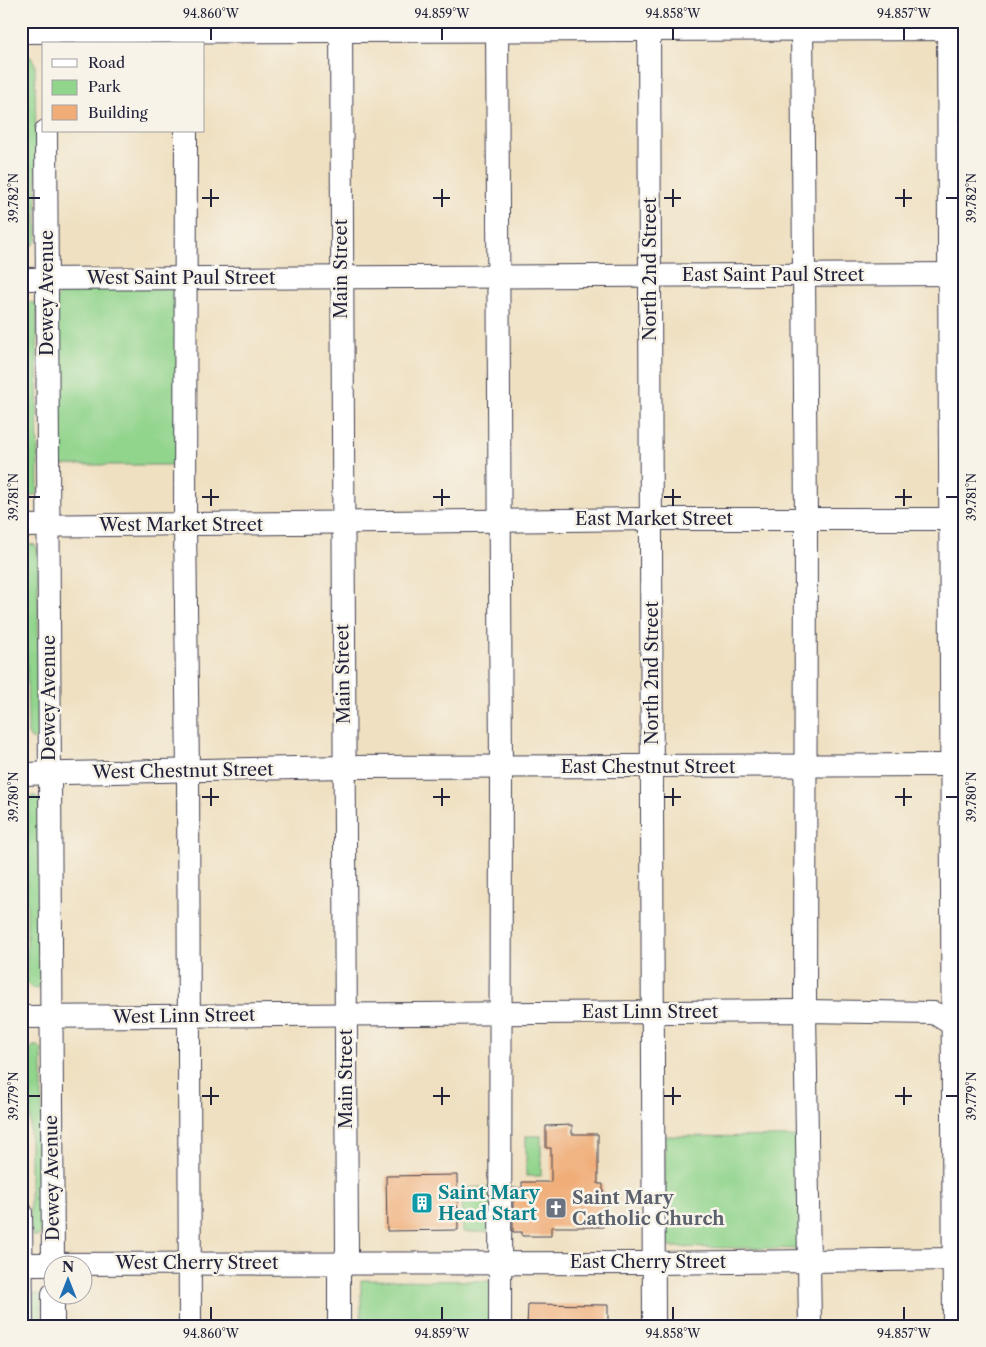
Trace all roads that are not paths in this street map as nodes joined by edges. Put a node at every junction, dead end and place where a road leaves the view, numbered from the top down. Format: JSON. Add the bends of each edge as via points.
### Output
{"nodes":[{"id":1,"x":497,"y":25,"type":"edge"},
{"id":2,"x":649,"y":25,"type":"edge"},
{"id":3,"x":802,"y":25,"type":"edge"},
{"id":4,"x":341,"y":26,"type":"edge"},
{"id":5,"x":954,"y":26,"type":"edge"},
{"id":6,"x":21,"y":32,"type":"edge"},
{"id":7,"x":45,"y":32,"type":"edge"},
{"id":8,"x":185,"y":32,"type":"edge"},
{"id":9,"x":46,"y":132,"type":"edge"},
{"id":10,"x":186,"y":132,"type":"edge"},
{"id":11,"x":957,"y":274,"type":"edge"},
{"id":12,"x":499,"y":276,"type":"junction"},
{"id":13,"x":651,"y":276,"type":"junction"},
{"id":14,"x":805,"y":276,"type":"junction"},
{"id":15,"x":341,"y":277,"type":"junction"},
{"id":16,"x":186,"y":278,"type":"junction"},
{"id":17,"x":21,"y":279,"type":"edge"},
{"id":18,"x":47,"y":279,"type":"junction"},
{"id":19,"x":958,"y":517,"type":"edge"},
{"id":20,"x":651,"y":519,"type":"junction"},
{"id":21,"x":806,"y":519,"type":"junction"},
{"id":22,"x":500,"y":521,"type":"junction"},
{"id":23,"x":185,"y":524,"type":"junction"},
{"id":24,"x":342,"y":524,"type":"junction"},
{"id":25,"x":21,"y":526,"type":"edge"},
{"id":26,"x":48,"y":526,"type":"junction"},
{"id":27,"x":951,"y":765,"type":"junction"},
{"id":28,"x":805,"y":766,"type":"junction"},
{"id":29,"x":344,"y":768,"type":"junction"},
{"id":30,"x":501,"y":768,"type":"junction"},
{"id":31,"x":653,"y":768,"type":"junction"},
{"id":32,"x":188,"y":772,"type":"junction"},
{"id":33,"x":21,"y":774,"type":"edge"},
{"id":34,"x":50,"y":774,"type":"junction"},
{"id":35,"x":965,"y":936,"type":"edge"},
{"id":36,"x":952,"y":955,"type":"junction"},
{"id":37,"x":500,"y":1012,"type":"junction"},
{"id":38,"x":654,"y":1012,"type":"junction"},
{"id":39,"x":805,"y":1012,"type":"junction"},
{"id":40,"x":346,"y":1014,"type":"junction"},
{"id":41,"x":190,"y":1016,"type":"junction"},
{"id":42,"x":21,"y":1018,"type":"edge"},
{"id":43,"x":50,"y":1018,"type":"junction"},
{"id":44,"x":958,"y":1027,"type":"edge"},
{"id":45,"x":21,"y":1212,"type":"edge"},
{"id":46,"x":53,"y":1254,"type":"edge"},
{"id":47,"x":954,"y":1259,"type":"junction"},
{"id":48,"x":810,"y":1261,"type":"junction"},
{"id":49,"x":500,"y":1262,"type":"junction"},
{"id":50,"x":191,"y":1263,"type":"junction"},
{"id":51,"x":342,"y":1263,"type":"junction"},
{"id":52,"x":654,"y":1263,"type":"junction"},
{"id":53,"x":21,"y":1264,"type":"edge"},
{"id":54,"x":42,"y":1264,"type":"edge"},
{"id":55,"x":92,"y":1264,"type":"edge"},
{"id":56,"x":53,"y":1304,"type":"edge"},
{"id":57,"x":22,"y":1326,"type":"edge"},
{"id":58,"x":53,"y":1326,"type":"edge"},
{"id":59,"x":190,"y":1326,"type":"edge"},
{"id":60,"x":339,"y":1326,"type":"edge"},
{"id":61,"x":500,"y":1326,"type":"edge"},
{"id":62,"x":654,"y":1326,"type":"edge"},
{"id":63,"x":810,"y":1326,"type":"edge"},
{"id":64,"x":954,"y":1326,"type":"edge"}],
"edges":[{"from":1,"to":2,"type":"street"},
{"from":1,"to":4,"type":"street"},
{"from":1,"to":12,"type":"street"},
{"from":2,"to":3,"type":"street"},
{"from":2,"to":13,"type":"street","name":"North 2nd Street"},
{"from":3,"to":5,"type":"street"},
{"from":3,"to":14,"type":"street"},
{"from":4,"to":8,"type":"street"},
{"from":4,"to":15,"type":"street","name":"Main Street"},
{"from":5,"to":11,"type":"street"},
{"from":6,"to":7,"type":"street"},
{"from":7,"to":8,"type":"street"},
{"from":9,"to":18,"type":"street","name":"Dewey Avenue"},
{"from":10,"to":16,"type":"street"},
{"from":11,"to":14,"type":"street","name":"East Saint Paul Street"},
{"from":11,"to":19,"type":"street"},
{"from":12,"to":13,"type":"street","name":"East Saint Paul Street"},
{"from":12,"to":15,"type":"street","name":"East Saint Paul Street"},
{"from":12,"to":22,"type":"street"},
{"from":13,"to":14,"type":"street","name":"East Saint Paul Street"},
{"from":13,"to":20,"type":"street","name":"North 2nd Street"},
{"from":14,"to":21,"type":"street"},
{"from":15,"to":16,"type":"street","name":"West Saint Paul Street"},
{"from":15,"to":24,"type":"street","name":"Main Street"},
{"from":16,"to":18,"type":"street","name":"West Saint Paul Street"},
{"from":16,"to":23,"type":"street"},
{"from":17,"to":18,"type":"street","name":"West Saint Paul Street"},
{"from":18,"to":26,"type":"street","name":"Dewey Avenue"},
{"from":19,"to":21,"type":"street","name":"East Market Street"},
{"from":19,"to":27,"type":"street"},
{"from":20,"to":21,"type":"street","name":"East Market Street"},
{"from":20,"to":22,"type":"street","name":"East Market Street"},
{"from":20,"to":31,"type":"street","name":"North 2nd Street"},
{"from":21,"to":28,"type":"street"},
{"from":22,"to":24,"type":"street","name":"East Market Street"},
{"from":22,"to":30,"type":"street"},
{"from":23,"to":24,"type":"street","name":"West Market Street"},
{"from":23,"to":26,"type":"street","name":"West Market Street"},
{"from":23,"to":32,"type":"street"},
{"from":24,"to":29,"type":"street","name":"Main Street"},
{"from":25,"to":26,"type":"street","name":"West Market Street"},
{"from":26,"to":34,"type":"street","name":"Dewey Avenue"},
{"from":27,"to":28,"type":"street","name":"East Chestnut Street"},
{"from":27,"to":36,"type":"street"},
{"from":28,"to":31,"type":"street","name":"East Chestnut Street"},
{"from":28,"to":39,"type":"street"},
{"from":29,"to":30,"type":"street","name":"East Chestnut Street"},
{"from":29,"to":32,"type":"street","name":"West Chestnut Street"},
{"from":29,"to":40,"type":"street","name":"Main Street"},
{"from":30,"to":31,"type":"street","name":"East Chestnut Street"},
{"from":30,"to":37,"type":"street"},
{"from":31,"to":38,"type":"street","name":"North 2nd Street"},
{"from":32,"to":34,"type":"street","name":"West Chestnut Street"},
{"from":32,"to":41,"type":"street"},
{"from":33,"to":34,"type":"street","name":"West Chestnut Street"},
{"from":34,"to":43,"type":"street","name":"Dewey Avenue"},
{"from":35,"to":36,"type":"street"},
{"from":36,"to":44,"type":"street"},
{"from":37,"to":38,"type":"street","name":"East Linn Street"},
{"from":37,"to":40,"type":"street","name":"East Linn Street"},
{"from":37,"to":49,"type":"street"},
{"from":38,"to":39,"type":"street","name":"East Linn Street"},
{"from":38,"to":52,"type":"street","name":"North 2nd Street"},
{"from":39,"to":44,"type":"street","name":"East Linn Street","via":[[934,1013]]},
{"from":39,"to":48,"type":"street"},
{"from":40,"to":41,"type":"street","name":"West Linn Street"},
{"from":40,"to":51,"type":"street","name":"Main Street","via":[[347,1252]]},
{"from":41,"to":43,"type":"street","name":"West Linn Street"},
{"from":41,"to":50,"type":"street"},
{"from":42,"to":43,"type":"street","name":"West Linn Street"},
{"from":43,"to":46,"type":"street","name":"Dewey Avenue"},
{"from":44,"to":47,"type":"street"},
{"from":45,"to":53,"type":"street","name":"Dewey Avenue"},
{"from":47,"to":48,"type":"street","name":"East Cherry Street"},
{"from":47,"to":64,"type":"street"},
{"from":48,"to":52,"type":"street","name":"East Cherry Street"},
{"from":48,"to":63,"type":"street"},
{"from":49,"to":51,"type":"street","name":"East Cherry Street"},
{"from":49,"to":52,"type":"street","name":"East Cherry Street"},
{"from":49,"to":61,"type":"street"},
{"from":50,"to":51,"type":"street","name":"West Cherry Street"},
{"from":50,"to":55,"type":"street","name":"West Cherry Street"},
{"from":50,"to":59,"type":"street"},
{"from":51,"to":60,"type":"street","name":"Main Street"},
{"from":52,"to":62,"type":"street","name":"North 2nd Street"},
{"from":53,"to":54,"type":"street","name":"West Cherry Street"},
{"from":53,"to":57,"type":"street","name":"Dewey Avenue"},
{"from":56,"to":58,"type":"street"}]}
